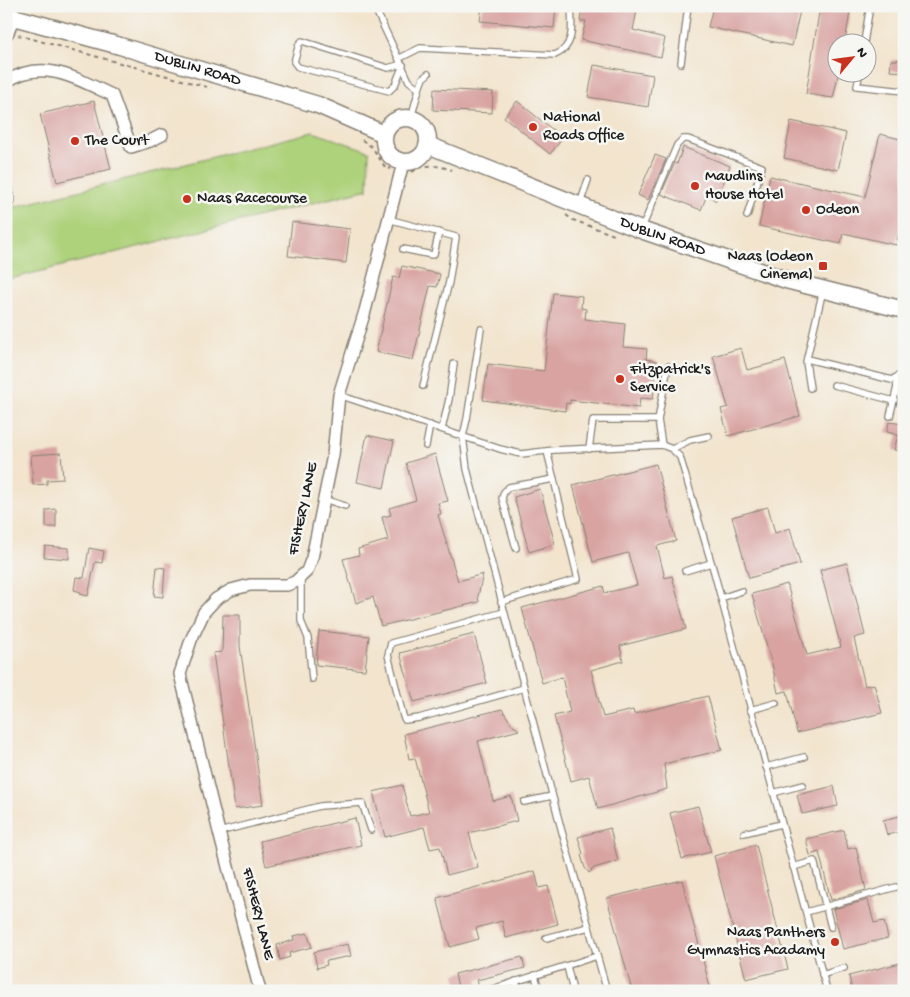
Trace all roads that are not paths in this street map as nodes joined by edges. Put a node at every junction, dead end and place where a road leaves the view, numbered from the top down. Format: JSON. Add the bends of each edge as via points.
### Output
{"nodes":[{"id":1,"x":374,"y":6,"type":"edge"},
{"id":2,"x":571,"y":6,"type":"edge"},
{"id":3,"x":688,"y":6,"type":"edge"},
{"id":4,"x":870,"y":6,"type":"edge"},
{"id":5,"x":11,"y":21,"type":"edge"},
{"id":6,"x":866,"y":32,"type":"edge"},
{"id":7,"x":402,"y":62,"type":"junction"},
{"id":8,"x":681,"y":63,"type":"dead end"},
{"id":9,"x":428,"y":74,"type":"dead end"},
{"id":10,"x":11,"y":79,"type":"edge"},
{"id":11,"x":858,"y":82,"type":"edge"},
{"id":12,"x":420,"y":89,"type":"junction"},
{"id":13,"x":904,"y":90,"type":"edge"},
{"id":14,"x":411,"y":118,"type":"junction"},
{"id":15,"x":384,"y":134,"type":"junction"},
{"id":16,"x":162,"y":135,"type":"dead end"},
{"id":17,"x":428,"y":145,"type":"junction"},
{"id":18,"x":402,"y":168,"type":"junction"},
{"id":19,"x":588,"y":180,"type":"dead end"},
{"id":20,"x":576,"y":213,"type":"junction"},
{"id":21,"x":747,"y":216,"type":"dead end"},
{"id":22,"x":388,"y":219,"type":"junction"},
{"id":23,"x":641,"y":230,"type":"junction"},
{"id":24,"x":438,"y":232,"type":"junction"},
{"id":25,"x":403,"y":249,"type":"dead end"},
{"id":26,"x":823,"y":289,"type":"junction"},
{"id":27,"x":904,"y":310,"type":"edge"},
{"id":28,"x":481,"y":329,"type":"dead end"},
{"id":29,"x":807,"y":359,"type":"junction"},
{"id":30,"x":454,"y":364,"type":"dead end"},
{"id":31,"x":668,"y":366,"type":"dead end"},
{"id":32,"x":904,"y":372,"type":"edge"},
{"id":33,"x":895,"y":378,"type":"junction"},
{"id":34,"x":834,"y":385,"type":"dead end"},
{"id":35,"x":423,"y":386,"type":"dead end"},
{"id":36,"x":810,"y":388,"type":"dead end"},
{"id":37,"x":339,"y":395,"type":"junction"},
{"id":38,"x":894,"y":400,"type":"junction"},
{"id":39,"x":890,"y":416,"type":"dead end"},
{"id":40,"x":658,"y":420,"type":"junction"},
{"id":41,"x":430,"y":425,"type":"junction"},
{"id":42,"x":442,"y":429,"type":"junction"},
{"id":43,"x":463,"y":436,"type":"junction"},
{"id":44,"x":709,"y":436,"type":"dead end"},
{"id":45,"x":662,"y":445,"type":"junction"},
{"id":46,"x":426,"y":446,"type":"dead end"},
{"id":47,"x":589,"y":449,"type":"junction"},
{"id":48,"x":672,"y":449,"type":"junction"},
{"id":49,"x":547,"y":451,"type":"junction"},
{"id":50,"x":554,"y":479,"type":"junction"},
{"id":51,"x":324,"y":500,"type":"junction"},
{"id":52,"x":345,"y":506,"type":"dead end"},
{"id":53,"x":516,"y":548,"type":"dead end"},
{"id":54,"x":712,"y":563,"type":"junction"},
{"id":55,"x":685,"y":571,"type":"dead end"},
{"id":56,"x":300,"y":578,"type":"junction"},
{"id":57,"x":742,"y":592,"type":"dead end"},
{"id":58,"x":721,"y":598,"type":"junction"},
{"id":59,"x":501,"y":602,"type":"junction"},
{"id":60,"x":504,"y":612,"type":"junction"},
{"id":61,"x":312,"y":679,"type":"dead end"},
{"id":62,"x":524,"y":688,"type":"junction"},
{"id":63,"x":776,"y":703,"type":"dead end"},
{"id":64,"x":750,"y":710,"type":"junction"},
{"id":65,"x":804,"y":757,"type":"dead end"},
{"id":66,"x":766,"y":767,"type":"junction"},
{"id":67,"x":803,"y":785,"type":"dead end"},
{"id":68,"x":773,"y":793,"type":"junction"},
{"id":69,"x":552,"y":796,"type":"junction"},
{"id":70,"x":524,"y":802,"type":"dead end"},
{"id":71,"x":782,"y":824,"type":"junction"},
{"id":72,"x":371,"y":830,"type":"dead end"},
{"id":73,"x":219,"y":832,"type":"junction"},
{"id":74,"x":744,"y":833,"type":"dead end"},
{"id":75,"x":793,"y":867,"type":"junction"},
{"id":76,"x":896,"y":888,"type":"dead end"},
{"id":77,"x":825,"y":906,"type":"junction"},
{"id":78,"x":806,"y":912,"type":"junction"},
{"id":79,"x":588,"y":927,"type":"junction"},
{"id":80,"x":831,"y":927,"type":"dead end"},
{"id":81,"x":546,"y":938,"type":"dead end"},
{"id":82,"x":597,"y":956,"type":"junction"},
{"id":83,"x":567,"y":966,"type":"junction"},
{"id":84,"x":844,"y":968,"type":"dead end"},
{"id":85,"x":535,"y":975,"type":"junction"},
{"id":86,"x":822,"y":975,"type":"junction"},
{"id":87,"x":516,"y":981,"type":"junction"},
{"id":88,"x":260,"y":991,"type":"edge"},
{"id":89,"x":486,"y":991,"type":"edge"},
{"id":90,"x":518,"y":991,"type":"edge"},
{"id":91,"x":539,"y":991,"type":"edge"},
{"id":92,"x":573,"y":991,"type":"edge"},
{"id":93,"x":607,"y":991,"type":"edge"},
{"id":94,"x":827,"y":991,"type":"edge"}],
"edges":[{"from":1,"to":7,"type":"lane"},
{"from":2,"to":7,"type":"lane","via":[[569,44],[564,51],[554,55],[420,48]]},
{"from":3,"to":8,"type":"lane"},
{"from":4,"to":6,"type":"lane"},
{"from":5,"to":15,"type":"main road","name":"DUBLIN ROAD","via":[[120,46],[318,105]]},
{"from":7,"to":7,"type":"lane","via":[[395,85],[389,91],[298,67],[294,62],[302,41],[388,68]]},
{"from":7,"to":12,"type":"lane","via":[[409,81]]},
{"from":9,"to":12,"type":"lane","via":[[423,78]]},
{"from":10,"to":16,"type":"street","via":[[40,69],[67,75],[112,95],[130,147]]},
{"from":11,"to":13,"type":"lane","via":[[857,86]]},
{"from":12,"to":14,"type":"lane"},
{"from":14,"to":15,"type":"main road","via":[[394,121]]},
{"from":14,"to":17,"type":"main road","via":[[426,130]]},
{"from":15,"to":18,"type":"main road","via":[[384,145],[389,155]]},
{"from":17,"to":18,"type":"main road","via":[[420,158]]},
{"from":17,"to":20,"type":"main road","name":"DUBLIN ROAD"},
{"from":18,"to":22,"type":"street","name":"FISHERY LANE"},
{"from":19,"to":20,"type":"lane"},
{"from":20,"to":23,"type":"main road","name":"DUBLIN ROAD"},
{"from":21,"to":23,"type":"lane","via":[[762,167],[683,139],[677,145]]},
{"from":22,"to":24,"type":"lane"},
{"from":22,"to":37,"type":"street","name":"FISHERY LANE","via":[[365,311]]},
{"from":23,"to":26,"type":"main road","name":"DUBLIN ROAD","via":[[786,280]]},
{"from":24,"to":25,"type":"lane","via":[[432,255]]},
{"from":24,"to":35,"type":"lane","via":[[456,237],[449,282]]},
{"from":26,"to":27,"type":"main road","name":"DUBLIN ROAD"},
{"from":26,"to":29,"type":"lane"},
{"from":28,"to":43,"type":"lane"},
{"from":29,"to":33,"type":"lane","via":[[892,380]]},
{"from":29,"to":36,"type":"lane"},
{"from":30,"to":42,"type":"lane"},
{"from":31,"to":40,"type":"lane"},
{"from":32,"to":33,"type":"lane"},
{"from":33,"to":38,"type":"lane"},
{"from":34,"to":38,"type":"lane"},
{"from":37,"to":41,"type":"lane"},
{"from":37,"to":51,"type":"street","name":"FISHERY LANE","via":[[333,455]]},
{"from":38,"to":39,"type":"lane"},
{"from":40,"to":45,"type":"lane"},
{"from":40,"to":47,"type":"lane","via":[[593,420]]},
{"from":41,"to":42,"type":"lane"},
{"from":41,"to":46,"type":"lane"},
{"from":42,"to":43,"type":"lane"},
{"from":43,"to":49,"type":"lane","via":[[521,454]]},
{"from":43,"to":59,"type":"lane","via":[[467,470]]},
{"from":44,"to":48,"type":"lane","via":[[690,440]]},
{"from":45,"to":47,"type":"lane"},
{"from":45,"to":48,"type":"lane"},
{"from":47,"to":49,"type":"lane"},
{"from":48,"to":54,"type":"lane","via":[[680,457]]},
{"from":49,"to":50,"type":"lane"},
{"from":50,"to":53,"type":"lane","via":[[509,487],[504,492],[502,498]]},
{"from":50,"to":59,"type":"lane","via":[[578,579]]},
{"from":51,"to":52,"type":"lane"},
{"from":51,"to":56,"type":"street","name":"FISHERY LANE","via":[[312,558]]},
{"from":54,"to":55,"type":"lane"},
{"from":54,"to":58,"type":"lane"},
{"from":56,"to":61,"type":"lane","via":[[301,620],[308,638]]},
{"from":56,"to":73,"type":"street","name":"FISHERY LANE","via":[[287,585],[250,584],[216,599],[204,612],[180,674]]},
{"from":57,"to":58,"type":"lane"},
{"from":58,"to":64,"type":"lane"},
{"from":59,"to":60,"type":"lane"},
{"from":60,"to":62,"type":"lane"},
{"from":60,"to":62,"type":"lane","via":[[391,643],[388,655],[402,716],[405,720],[419,718]]},
{"from":62,"to":69,"type":"lane"},
{"from":63,"to":64,"type":"lane"},
{"from":64,"to":66,"type":"lane"},
{"from":65,"to":66,"type":"lane"},
{"from":66,"to":68,"type":"lane"},
{"from":67,"to":68,"type":"lane"},
{"from":68,"to":71,"type":"lane"},
{"from":69,"to":70,"type":"lane"},
{"from":69,"to":79,"type":"lane"},
{"from":71,"to":74,"type":"lane"},
{"from":71,"to":75,"type":"lane"},
{"from":72,"to":73,"type":"lane","via":[[362,803],[320,806]]},
{"from":73,"to":88,"type":"street","name":"FISHERY LANE"},
{"from":75,"to":77,"type":"lane","via":[[814,861]]},
{"from":75,"to":78,"type":"lane"},
{"from":76,"to":77,"type":"lane"},
{"from":77,"to":78,"type":"lane"},
{"from":77,"to":80,"type":"lane"},
{"from":78,"to":86,"type":"lane"},
{"from":79,"to":81,"type":"lane"},
{"from":79,"to":82,"type":"lane"},
{"from":82,"to":83,"type":"lane"},
{"from":82,"to":93,"type":"lane"},
{"from":83,"to":85,"type":"lane"},
{"from":83,"to":92,"type":"lane"},
{"from":84,"to":86,"type":"lane"},
{"from":85,"to":87,"type":"lane"},
{"from":85,"to":91,"type":"lane"},
{"from":86,"to":94,"type":"lane"},
{"from":87,"to":89,"type":"lane"},
{"from":87,"to":90,"type":"lane"}]}
